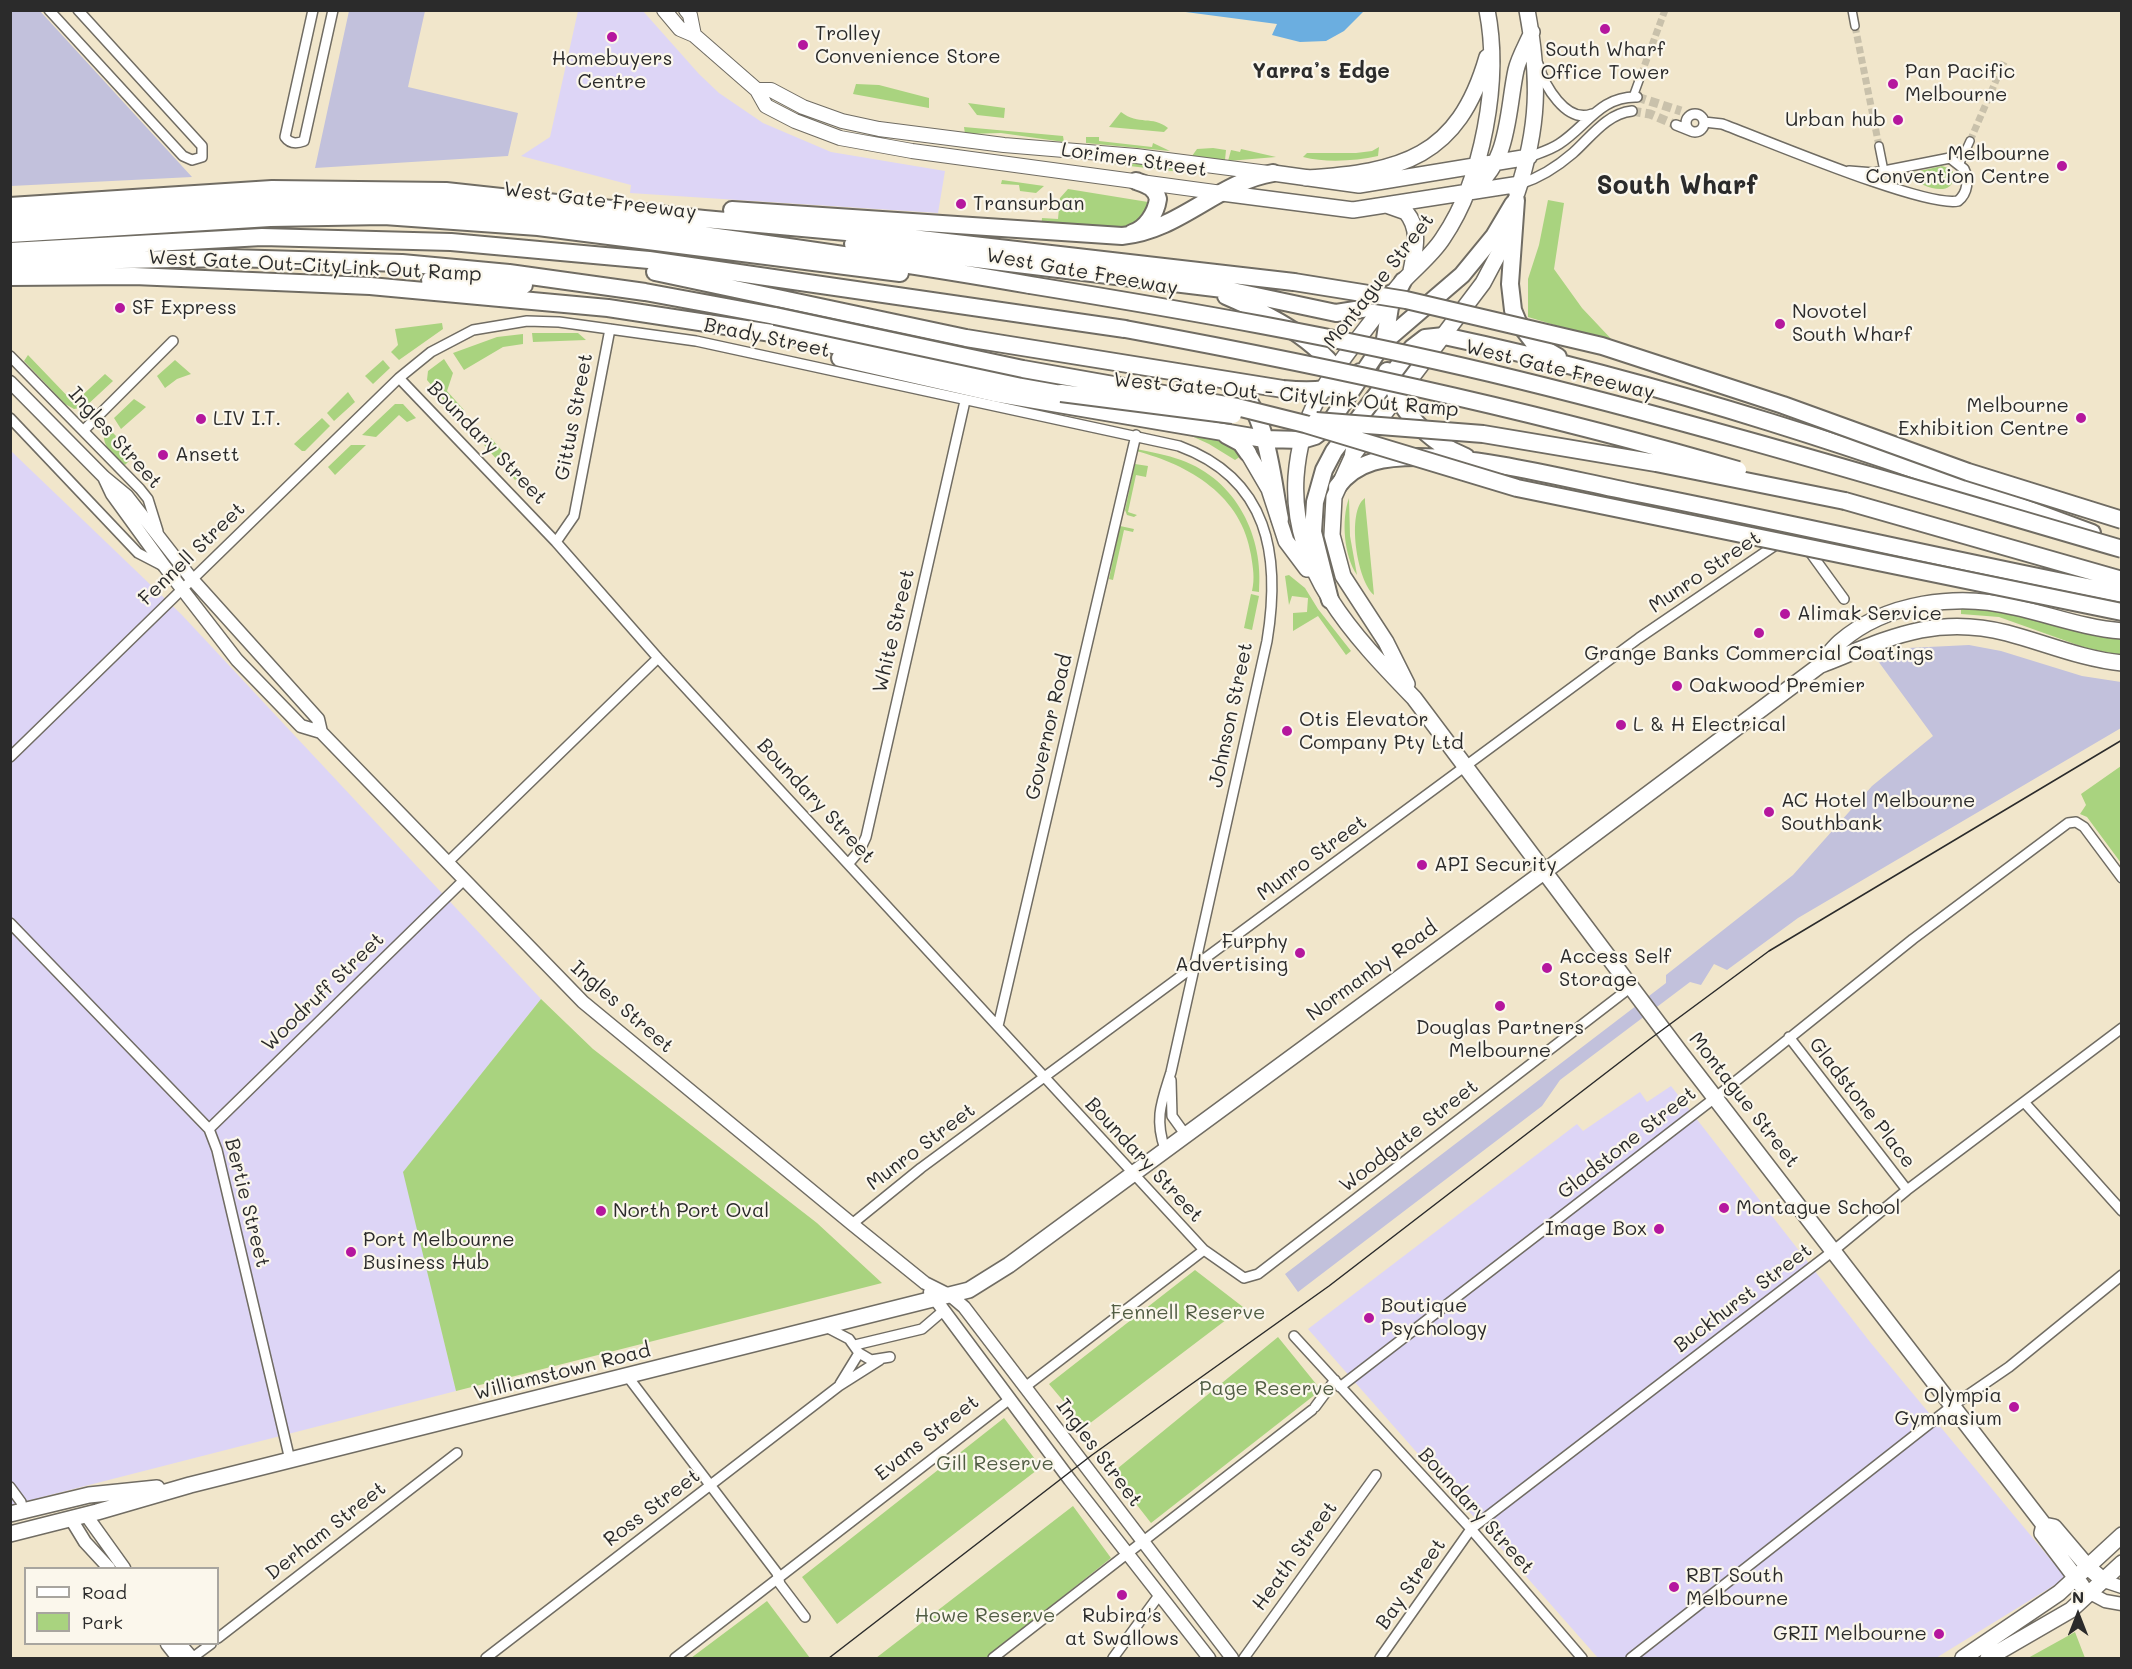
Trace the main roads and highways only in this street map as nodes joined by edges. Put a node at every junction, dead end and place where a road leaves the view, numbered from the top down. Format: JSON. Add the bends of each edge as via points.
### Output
{"nodes":[{"id":1,"x":664,"y":10,"type":"edge"},
{"id":2,"x":686,"y":10,"type":"edge"},
{"id":3,"x":1487,"y":10,"type":"edge"},
{"id":4,"x":1529,"y":20,"type":"edge"},
{"id":5,"x":1490,"y":33,"type":"junction"},
{"id":6,"x":694,"y":35,"type":"junction"},
{"id":7,"x":757,"y":90,"type":"junction"},
{"id":8,"x":1529,"y":157,"type":"junction"},
{"id":9,"x":1495,"y":164,"type":"junction"},
{"id":10,"x":1475,"y":165,"type":"junction"},
{"id":11,"x":1273,"y":173,"type":"junction"},
{"id":12,"x":1306,"y":178,"type":"junction"},
{"id":13,"x":1136,"y":181,"type":"junction"},
{"id":14,"x":1222,"y":193,"type":"junction"},
{"id":15,"x":1466,"y":193,"type":"junction"},
{"id":16,"x":10,"y":195,"type":"edge"},
{"id":17,"x":1517,"y":195,"type":"junction"},
{"id":18,"x":10,"y":206,"type":"edge"},
{"id":19,"x":1385,"y":206,"type":"junction"},
{"id":20,"x":10,"y":220,"type":"edge"},
{"id":21,"x":873,"y":221,"type":"junction"},
{"id":22,"x":10,"y":234,"type":"edge"},
{"id":23,"x":1122,"y":236,"type":"junction"},
{"id":24,"x":515,"y":248,"type":"junction"},
{"id":25,"x":10,"y":251,"type":"edge"},
{"id":26,"x":10,"y":262,"type":"edge"},
{"id":27,"x":909,"y":269,"type":"junction"},
{"id":28,"x":134,"y":276,"type":"junction"},
{"id":29,"x":10,"y":277,"type":"edge"},
{"id":30,"x":1195,"y":277,"type":"junction"},
{"id":31,"x":1402,"y":282,"type":"junction"},
{"id":32,"x":645,"y":292,"type":"junction"},
{"id":33,"x":724,"y":325,"type":"junction"},
{"id":34,"x":1444,"y":336,"type":"junction"},
{"id":35,"x":1384,"y":342,"type":"junction"},
{"id":36,"x":1587,"y":368,"type":"junction"},
{"id":37,"x":1210,"y":378,"type":"junction"},
{"id":38,"x":1389,"y":378,"type":"junction"},
{"id":39,"x":1344,"y":381,"type":"junction"},
{"id":40,"x":1323,"y":390,"type":"junction"},
{"id":41,"x":1396,"y":396,"type":"junction"},
{"id":42,"x":1358,"y":420,"type":"junction"},
{"id":43,"x":1214,"y":431,"type":"junction"},
{"id":44,"x":1264,"y":439,"type":"junction"},
{"id":45,"x":1302,"y":440,"type":"junction"},
{"id":46,"x":1248,"y":453,"type":"joint"},
{"id":47,"x":1353,"y":455,"type":"junction"},
{"id":48,"x":1481,"y":463,"type":"junction"},
{"id":49,"x":1337,"y":487,"type":"junction"},
{"id":50,"x":1845,"y":501,"type":"junction"},
{"id":51,"x":1280,"y":519,"type":"junction"},
{"id":52,"x":2121,"y":520,"type":"edge"},
{"id":53,"x":2121,"y":546,"type":"edge"},
{"id":54,"x":2121,"y":580,"type":"edge"},
{"id":55,"x":1326,"y":594,"type":"junction"},
{"id":56,"x":2121,"y":594,"type":"edge"},
{"id":57,"x":2121,"y":612,"type":"edge"},
{"id":58,"x":2121,"y":631,"type":"edge"},
{"id":59,"x":2121,"y":663,"type":"edge"},
{"id":60,"x":1819,"y":666,"type":"junction"},
{"id":61,"x":1414,"y":698,"type":"junction"},
{"id":62,"x":1545,"y":872,"type":"junction"},
{"id":63,"x":943,"y":1302,"type":"joint"},
{"id":64,"x":190,"y":1485,"type":"junction"},
{"id":65,"x":73,"y":1498,"type":"junction"},
{"id":66,"x":14,"y":1512,"type":"edge"},
{"id":67,"x":86,"y":1515,"type":"junction"},
{"id":68,"x":71,"y":1519,"type":"junction"},
{"id":69,"x":2044,"y":1525,"type":"junction"},
{"id":70,"x":17,"y":1532,"type":"edge"},
{"id":71,"x":2121,"y":1535,"type":"edge"},
{"id":72,"x":2121,"y":1563,"type":"edge"},
{"id":73,"x":2088,"y":1567,"type":"junction"},
{"id":74,"x":2075,"y":1579,"type":"junction"},
{"id":75,"x":2104,"y":1581,"type":"junction"},
{"id":76,"x":2090,"y":1593,"type":"junction"},
{"id":77,"x":1963,"y":1659,"type":"edge"},
{"id":78,"x":1988,"y":1659,"type":"edge"}],
"edges":[{"from":1,"to":6,"type":"main road","name":"Lorimer Street","via":[[680,29]]},
{"from":2,"to":6,"type":"main road"},
{"from":3,"to":5,"type":"main road"},
{"from":4,"to":8,"type":"main road","name":"Montague Street","via":[[1536,55],[1537,103]]},
{"from":4,"to":9,"type":"main road"},
{"from":5,"to":10,"type":"main road","name":"Montague Street","via":[[1490,97]]},
{"from":5,"to":12,"type":"main road","via":[[1487,58],[1470,102],[1453,128],[1436,144],[1413,159],[1373,172]]},
{"from":6,"to":7,"type":"main road","name":"Lorimer Street"},
{"from":7,"to":11,"type":"main road","name":"Lorimer Street","via":[[771,90],[842,121],[879,129]]},
{"from":7,"to":13,"type":"main road","name":"Lorimer Street","via":[[766,106],[840,138]]},
{"from":8,"to":9,"type":"main road","name":"Lorimer Street"},
{"from":8,"to":17,"type":"main road","name":"Montague Street"},
{"from":9,"to":10,"type":"main road","name":"Lorimer Street"},
{"from":9,"to":15,"type":"main road","via":[[1485,179]]},
{"from":10,"to":12,"type":"main road","name":"Lorimer Street","via":[[1359,185]]},
{"from":10,"to":15,"type":"main road","name":"Montague Street"},
{"from":11,"to":12,"type":"main road","name":"Lorimer Street"},
{"from":11,"to":14,"type":"highway","via":[[1248,178]]},
{"from":13,"to":14,"type":"main road","name":"Lorimer Street"},
{"from":13,"to":23,"type":"highway","via":[[1156,191],[1157,205],[1138,231]]},
{"from":14,"to":19,"type":"main road","name":"Lorimer Street","via":[[1335,209]]},
{"from":14,"to":23,"type":"highway","via":[[1158,229]]},
{"from":15,"to":17,"type":"main road","name":"Lorimer Street"},
{"from":15,"to":19,"type":"main road","name":"Lorimer Street"},
{"from":15,"to":31,"type":"main road","name":"Montague Street","via":[[1443,239]]},
{"from":16,"to":21,"type":"highway","via":[[298,178],[406,178]]},
{"from":17,"to":34,"type":"main road","name":"Montague Street","via":[[1494,266]]},
{"from":17,"to":35,"type":"highway","via":[[1494,236],[1462,275]]},
{"from":17,"to":36,"type":"highway","via":[[1510,285],[1518,322],[1544,350]]},
{"from":18,"to":30,"type":"highway","via":[[272,189],[395,189],[498,195],[704,219],[846,244]]},
{"from":19,"to":31,"type":"main road","via":[[1407,212],[1414,223],[1416,237]]},
{"from":20,"to":27,"type":"highway","name":"West Gate Freeway","via":[[294,203],[448,205],[573,218]]},
{"from":21,"to":23,"type":"highway"},
{"from":21,"to":30,"type":"highway","via":[[1066,245]]},
{"from":22,"to":27,"type":"highway","via":[[280,218],[416,218],[549,228]]},
{"from":24,"to":25,"type":"highway","via":[[383,238],[262,237]]},
{"from":24,"to":37,"type":"highway","via":[[714,283],[966,338]]},
{"from":24,"to":50,"type":"highway","bridge":true,"via":[[649,260],[1136,331],[1451,395],[1682,453]]},
{"from":26,"to":32,"type":"highway","via":[[230,258],[402,263]]},
{"from":27,"to":53,"type":"highway","name":"West Gate Freeway","bridge":true,"via":[[1030,285],[1267,326],[1487,372],[1707,428]]},
{"from":28,"to":29,"type":"highway","name":"West Gate Out-CityLink Out Ramp"},
{"from":28,"to":32,"type":"highway","via":[[283,273]]},
{"from":28,"to":33,"type":"highway","name":"West Gate Out-CityLink Out Ramp","via":[[370,286],[608,308]]},
{"from":30,"to":31,"type":"highway","via":[[1336,313],[1368,308]]},
{"from":30,"to":39,"type":"highway","via":[[1316,346]]},
{"from":30,"to":52,"type":"highway","bridge":true,"via":[[1407,300],[1602,346],[1783,405],[1968,472]]},
{"from":31,"to":35,"type":"highway","via":[[1390,308]]},
{"from":31,"to":39,"type":"main road","name":"Montague Street"},
{"from":32,"to":57,"type":"highway","bridge":true,"via":[[1023,369],[1260,412],[1517,488]]},
{"from":33,"to":43,"type":"highway","via":[[778,344],[994,393]]},
{"from":33,"to":50,"type":"highway","name":"West Gate Out - CityLink Out Ramp","bridge":true,"via":[[1061,393],[1210,413],[1483,434]]},
{"from":34,"to":36,"type":"highway"},
{"from":34,"to":38,"type":"highway","via":[[1419,341]]},
{"from":34,"to":41,"type":"main road","name":"Montague Street"},
{"from":35,"to":38,"type":"highway"},
{"from":35,"to":39,"type":"highway","via":[[1369,364]]},
{"from":36,"to":53,"type":"highway","via":[[1761,418],[1900,464]]},
{"from":37,"to":40,"type":"highway","via":[[1283,389]]},
{"from":37,"to":44,"type":"highway","via":[[1231,384],[1249,397]]},
{"from":38,"to":41,"type":"highway"},
{"from":38,"to":42,"type":"highway"},
{"from":39,"to":40,"type":"highway"},
{"from":39,"to":42,"type":"highway"},
{"from":39,"to":45,"type":"highway","via":[[1320,433]]},
{"from":40,"to":45,"type":"main road","name":"Montague Street"},
{"from":41,"to":47,"type":"main road","name":"Montague Street"},
{"from":41,"to":48,"type":"highway","via":[[1427,433]]},
{"from":42,"to":47,"type":"highway"},
{"from":42,"to":55,"type":"highway","via":[[1329,459],[1316,502],[1315,546]]},
{"from":43,"to":44,"type":"highway"},
{"from":43,"to":46,"type":"highway","via":[[1240,443]]},
{"from":44,"to":45,"type":"highway"},
{"from":44,"to":51,"type":"highway"},
{"from":45,"to":55,"type":"main road","name":"Montague Street","via":[[1295,485],[1299,530]]},
{"from":46,"to":51,"type":"main road","via":[[1269,489]]},
{"from":47,"to":49,"type":"main road","name":"Montague Street"},
{"from":48,"to":49,"type":"highway","via":[[1418,457],[1381,460],[1351,471]]},
{"from":48,"to":56,"type":"highway","via":[[1785,522]]},
{"from":49,"to":61,"type":"main road","name":"Montague Street","via":[[1331,521],[1337,562],[1386,642]]},
{"from":50,"to":54,"type":"highway"},
{"from":51,"to":55,"type":"main road","via":[[1286,541]]},
{"from":55,"to":61,"type":"main road","name":"Montague Street","via":[[1364,646]]},
{"from":58,"to":60,"type":"main road","name":"Normanby Road","via":[[1987,602],[1938,602],[1912,607],[1868,625],[1841,641]]},
{"from":59,"to":60,"type":"main road","name":"Normanby Road","via":[[2087,658],[1995,630],[1961,626],[1898,634]]},
{"from":60,"to":62,"type":"main road","name":"Normanby Road"},
{"from":61,"to":62,"type":"main road","name":"Montague Street"},
{"from":62,"to":63,"type":"main road","name":"Normanby Road","via":[[1000,1272]]},
{"from":62,"to":69,"type":"main road","name":"Montague Street"},
{"from":63,"to":64,"type":"main road","name":"Williamstown Road","via":[[825,1327]]},
{"from":64,"to":65,"type":"main road","name":"Williamstown Road"},
{"from":64,"to":67,"type":"main road","name":"Williamstown Road"},
{"from":65,"to":66,"type":"main road","name":"Williamstown Road"},
{"from":65,"to":67,"type":"main road"},
{"from":65,"to":68,"type":"main road"},
{"from":66,"to":70,"type":"main road"},
{"from":67,"to":68,"type":"main road","name":"Williamstown Road"},
{"from":68,"to":70,"type":"main road","name":"Williamstown Road"},
{"from":69,"to":73,"type":"main road","name":"Montague Street","via":[[2054,1527]]},
{"from":69,"to":74,"type":"main road","name":"Montague Street","via":[[2042,1533]]},
{"from":71,"to":73,"type":"main road"},
{"from":72,"to":75,"type":"main road"},
{"from":73,"to":74,"type":"main road"},
{"from":73,"to":75,"type":"main road","name":"Montague Street"},
{"from":74,"to":76,"type":"main road","name":"Montague Street"},
{"from":74,"to":77,"type":"main road"},
{"from":75,"to":76,"type":"main road"},
{"from":76,"to":78,"type":"main road","via":[[2048,1624]]}]}
